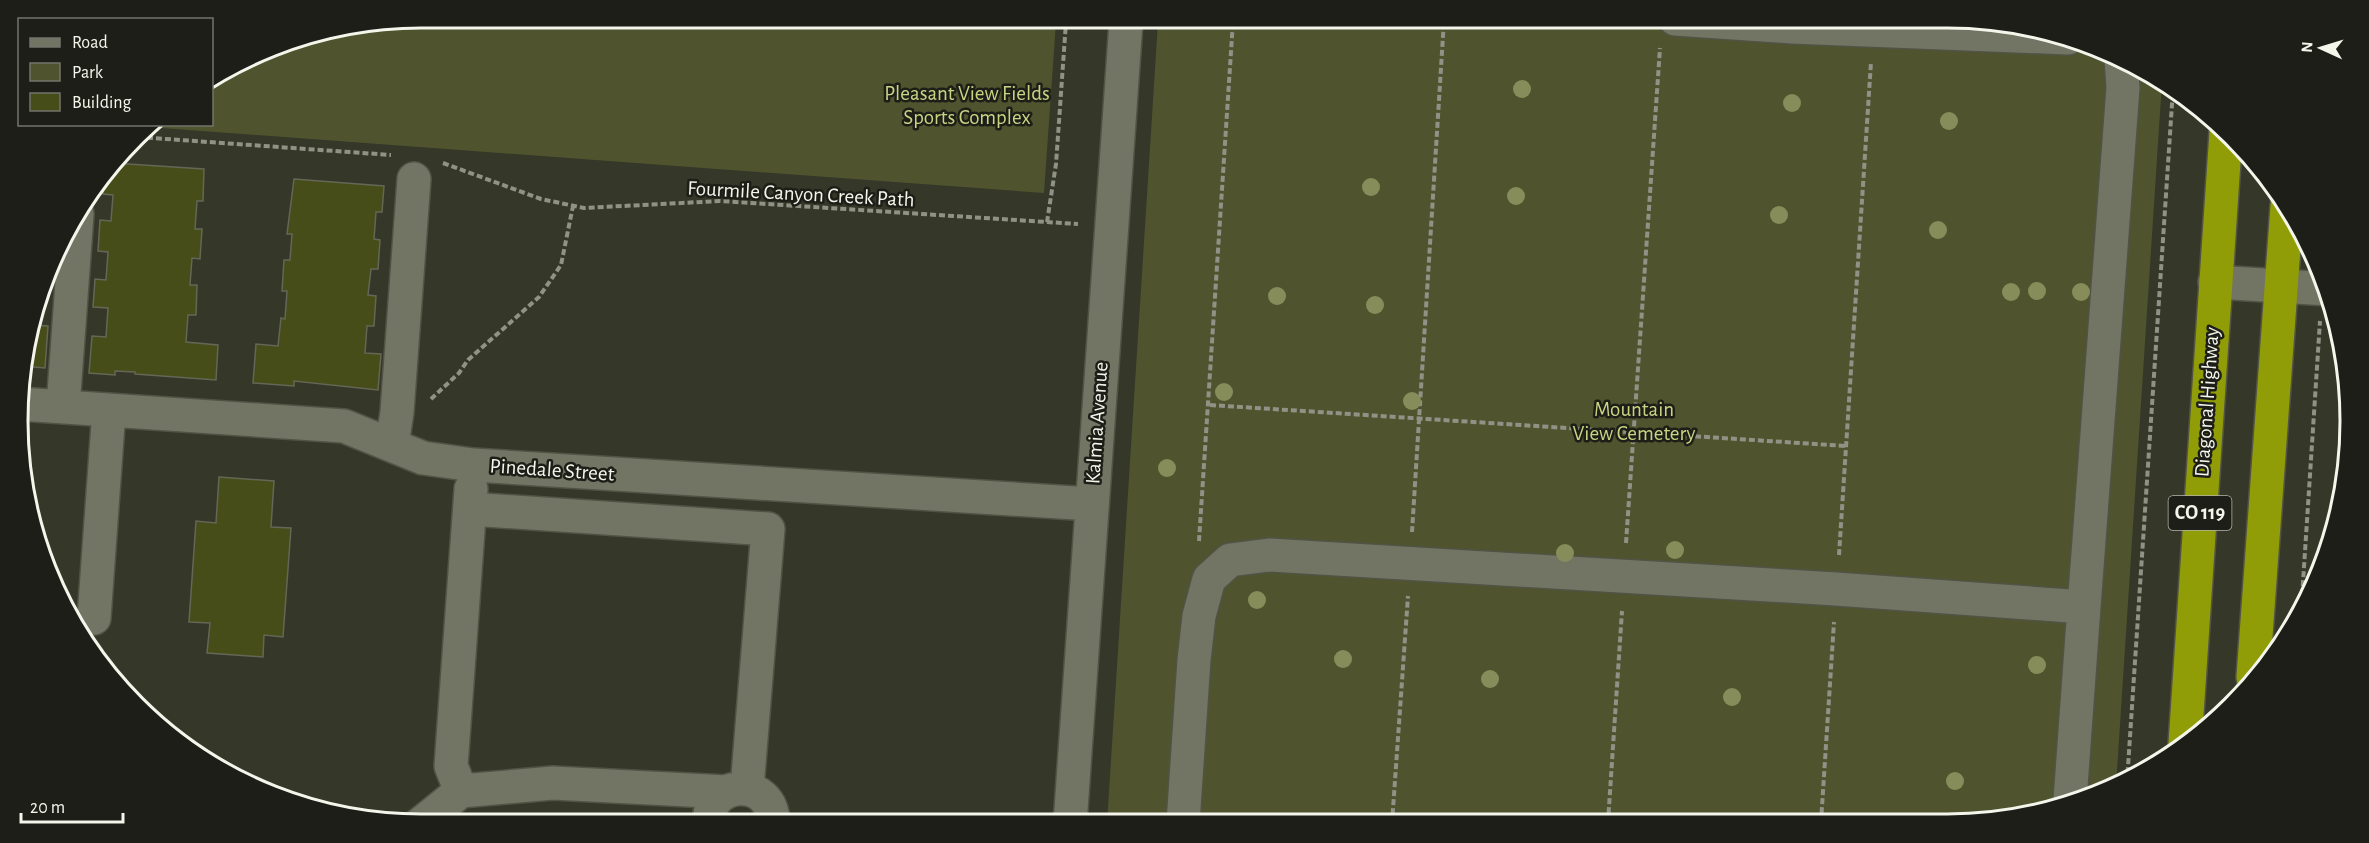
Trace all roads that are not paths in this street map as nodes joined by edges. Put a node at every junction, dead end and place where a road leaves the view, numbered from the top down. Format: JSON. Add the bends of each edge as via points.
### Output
{"nodes":[{"id":1,"x":1126,"y":28,"type":"edge"},
{"id":2,"x":1668,"y":31,"type":"edge"},
{"id":3,"x":2026,"y":36,"type":"edge"},
{"id":4,"x":2122,"y":69,"type":"edge"},
{"id":5,"x":2225,"y":144,"type":"edge"},
{"id":6,"x":416,"y":166,"type":"road end"},
{"id":7,"x":2286,"y":222,"type":"edge"},
{"id":8,"x":75,"y":236,"type":"edge"},
{"id":9,"x":2215,"y":282,"type":"junction"},
{"id":10,"x":2281,"y":287,"type":"junction"},
{"id":11,"x":2318,"y":289,"type":"edge"},
{"id":12,"x":29,"y":405,"type":"edge"},
{"id":13,"x":63,"y":407,"type":"junction"},
{"id":14,"x":109,"y":410,"type":"junction"},
{"id":15,"x":392,"y":446,"type":"junction"},
{"id":16,"x":472,"y":465,"type":"junction"},
{"id":17,"x":769,"y":484,"type":"junction"},
{"id":18,"x":1091,"y":504,"type":"junction"},
{"id":19,"x":470,"y":509,"type":"junction"},
{"id":20,"x":768,"y":529,"type":"junction"},
{"id":21,"x":2084,"y":607,"type":"junction"},
{"id":22,"x":94,"y":618,"type":"dead end"},
{"id":23,"x":2254,"y":668,"type":"edge"},
{"id":24,"x":2186,"y":734,"type":"edge"},
{"id":25,"x":461,"y":790,"type":"junction"},
{"id":26,"x":737,"y":790,"type":"junction"},
{"id":27,"x":2070,"y":795,"type":"edge"},
{"id":28,"x":433,"y":814,"type":"edge"},
{"id":29,"x":711,"y":814,"type":"edge"},
{"id":30,"x":771,"y":814,"type":"edge"},
{"id":31,"x":1071,"y":814,"type":"edge"},
{"id":32,"x":1184,"y":814,"type":"edge"}],
"edges":[{"from":1,"to":18,"type":"street","name":"Kalmia Avenue"},
{"from":2,"to":3,"type":"street","via":[[1873,31]]},
{"from":4,"to":21,"type":"street"},
{"from":5,"to":9,"type":"highway","name":"Diagonal Highway","number":"CO 119"},
{"from":6,"to":15,"type":"street","via":[[398,412]]},
{"from":7,"to":10,"type":"highway"},
{"from":8,"to":13,"type":"street"},
{"from":9,"to":10,"type":"street"},
{"from":9,"to":24,"type":"highway","name":"Diagonal Highway","number":"CO 119"},
{"from":10,"to":11,"type":"street"},
{"from":10,"to":23,"type":"highway"},
{"from":12,"to":13,"type":"street","name":"Pinedale Street"},
{"from":13,"to":14,"type":"street","name":"Pinedale Street"},
{"from":14,"to":15,"type":"street","name":"Pinedale Street","via":[[344,426]]},
{"from":14,"to":22,"type":"street"},
{"from":15,"to":16,"type":"street","name":"Pinedale Street","via":[[423,458]]},
{"from":16,"to":17,"type":"street","name":"Pinedale Street"},
{"from":16,"to":19,"type":"street"},
{"from":17,"to":18,"type":"street","name":"Pinedale Street"},
{"from":17,"to":20,"type":"street"},
{"from":18,"to":31,"type":"street","name":"Kalmia Avenue"},
{"from":19,"to":20,"type":"street"},
{"from":19,"to":25,"type":"street","via":[[452,766]]},
{"from":20,"to":26,"type":"street"},
{"from":21,"to":27,"type":"street"},
{"from":21,"to":32,"type":"street","via":[[1269,555],[1230,560],[1209,579],[1199,616]]},
{"from":25,"to":26,"type":"street","via":[[553,783]]},
{"from":25,"to":28,"type":"street"},
{"from":26,"to":29,"type":"street","via":[[712,807]]},
{"from":26,"to":30,"type":"street","via":[[765,798]]}]}
